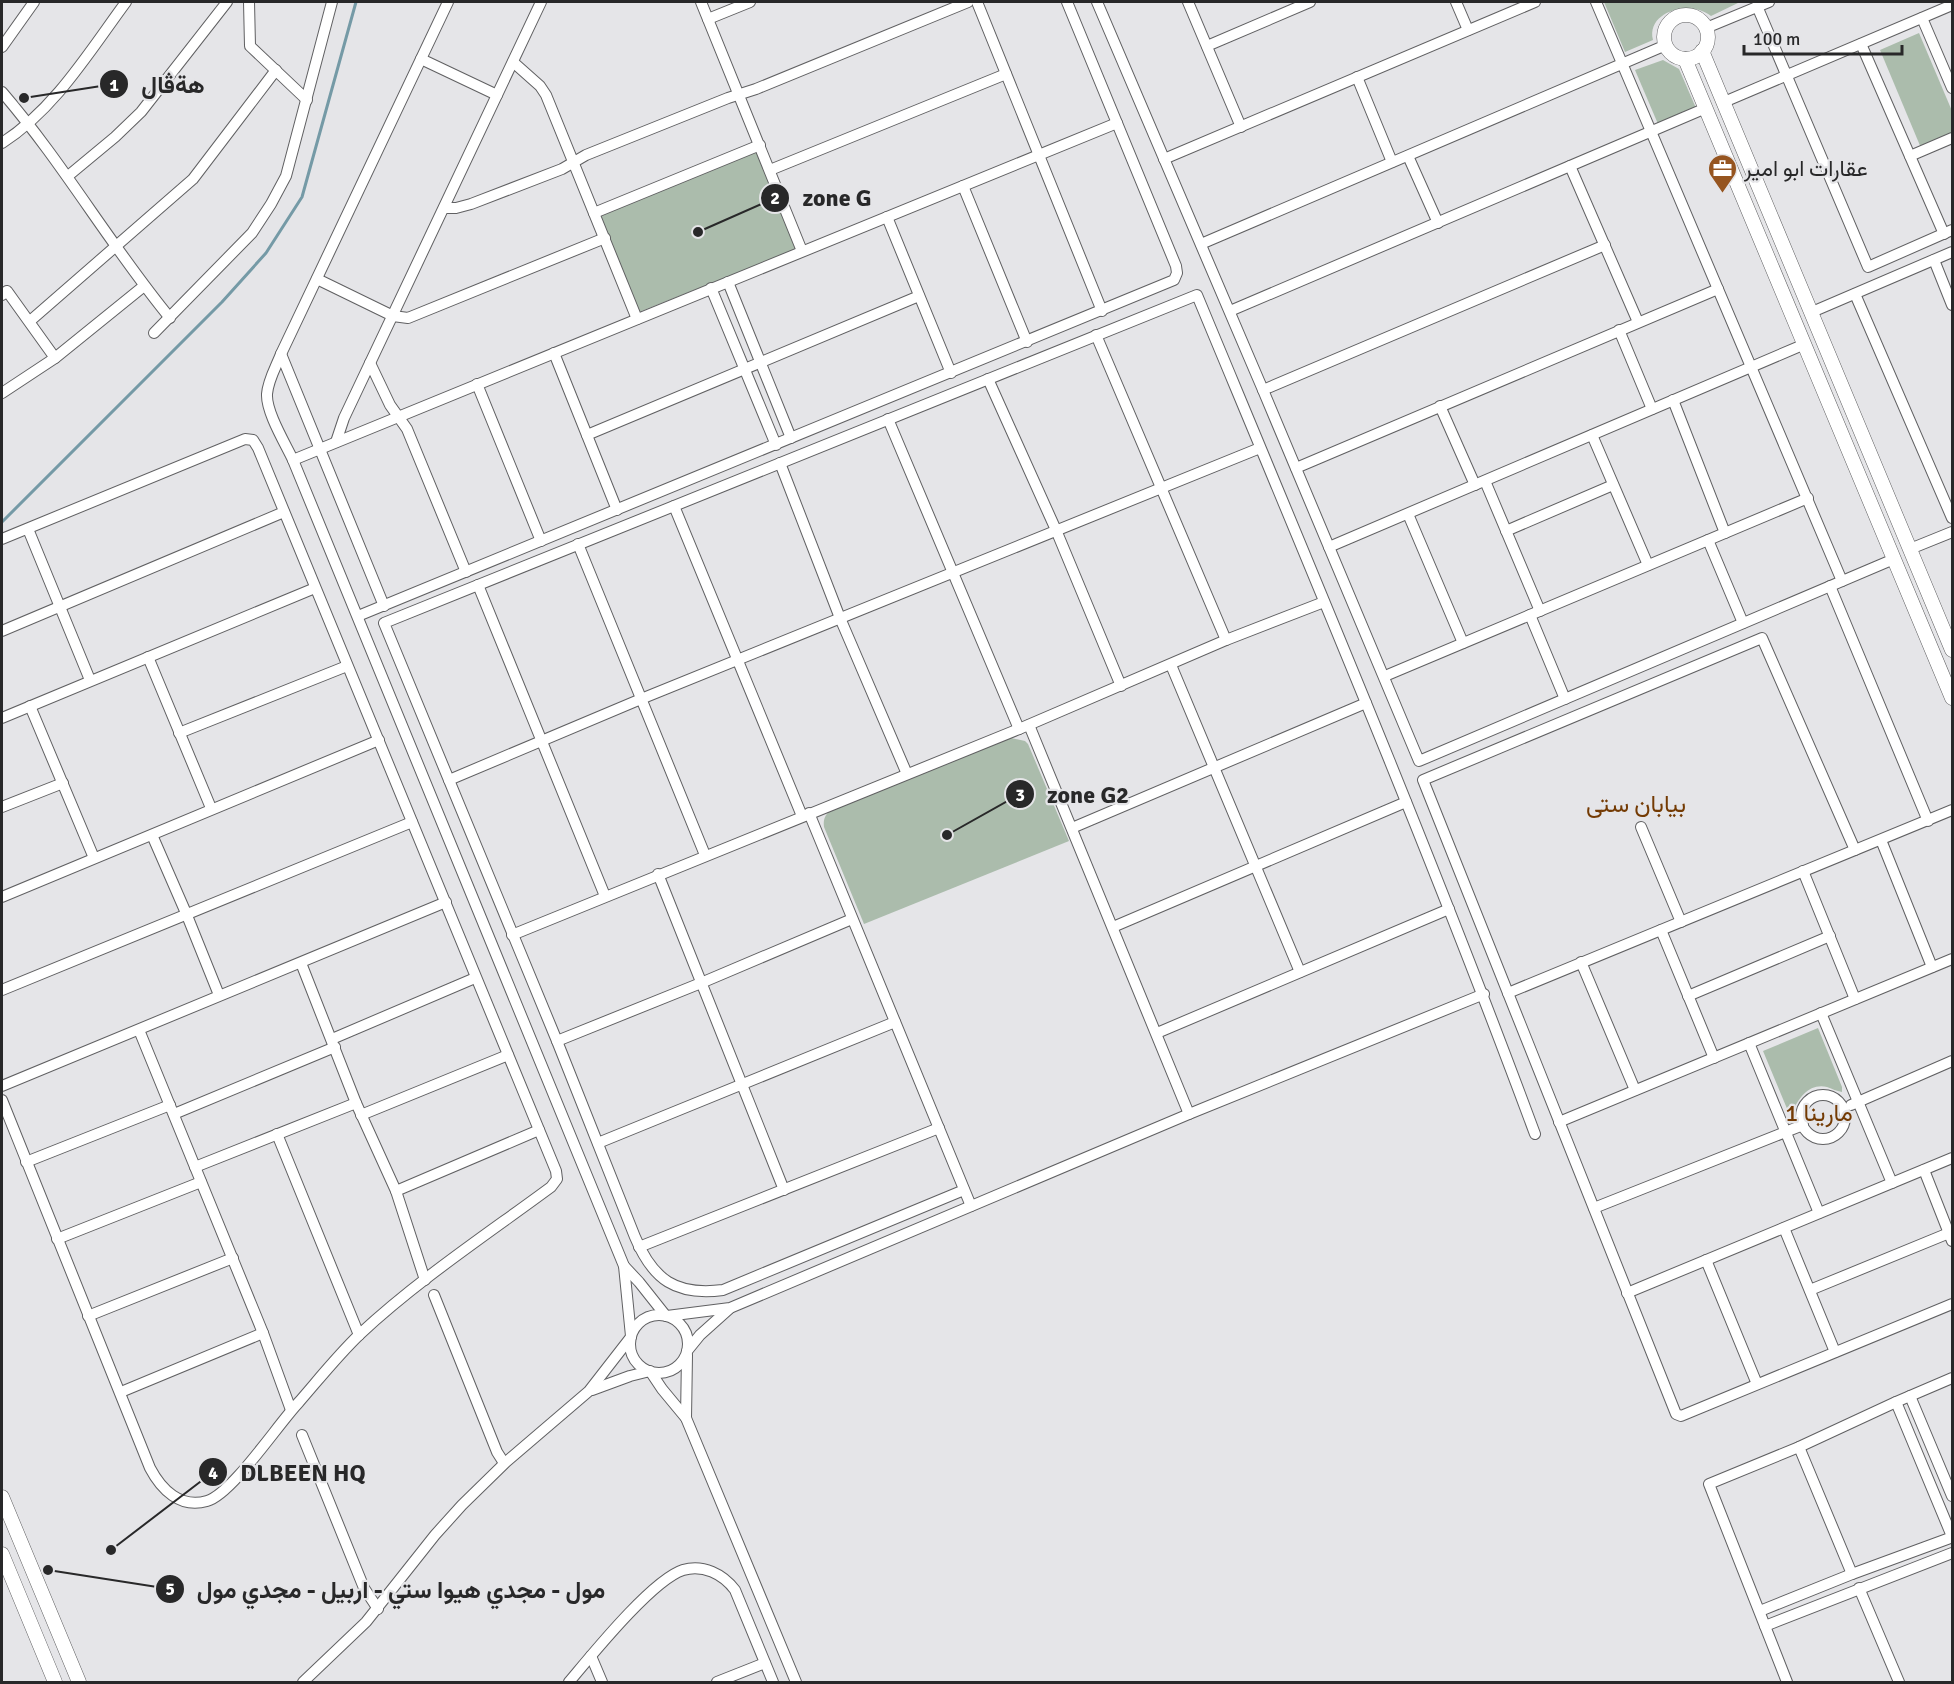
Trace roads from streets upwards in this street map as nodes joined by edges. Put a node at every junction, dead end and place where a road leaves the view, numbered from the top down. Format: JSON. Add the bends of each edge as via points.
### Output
{"nodes":[{"id":1,"x":34,"y":2,"type":"edge"},
{"id":2,"x":126,"y":2,"type":"edge"},
{"id":3,"x":227,"y":2,"type":"edge"},
{"id":4,"x":249,"y":2,"type":"edge"},
{"id":5,"x":332,"y":2,"type":"edge"},
{"id":6,"x":448,"y":2,"type":"edge"},
{"id":7,"x":542,"y":2,"type":"edge"},
{"id":8,"x":701,"y":2,"type":"edge"},
{"id":9,"x":750,"y":2,"type":"edge"},
{"id":10,"x":968,"y":2,"type":"edge"},
{"id":11,"x":977,"y":2,"type":"edge"},
{"id":12,"x":1067,"y":2,"type":"edge"},
{"id":13,"x":1097,"y":2,"type":"edge"},
{"id":14,"x":1188,"y":2,"type":"edge"},
{"id":15,"x":1310,"y":2,"type":"edge"},
{"id":16,"x":1456,"y":2,"type":"edge"},
{"id":17,"x":1535,"y":2,"type":"edge"},
{"id":18,"x":1596,"y":2,"type":"edge"},
{"id":19,"x":1768,"y":2,"type":"edge"},
{"id":20,"x":1953,"y":5,"type":"edge"},
{"id":21,"x":1752,"y":6,"type":"edge"},
{"id":22,"x":1922,"y":18,"type":"junction"},
{"id":23,"x":708,"y":19,"type":"junction"},
{"id":24,"x":1706,"y":28,"type":"junction"},
{"id":25,"x":1468,"y":30,"type":"junction"},
{"id":26,"x":1861,"y":44,"type":"junction"},
{"id":27,"x":1666,"y":45,"type":"junction"},
{"id":28,"x":1207,"y":46,"type":"junction"},
{"id":29,"x":2,"y":47,"type":"edge"},
{"id":30,"x":1702,"y":51,"type":"junction"},
{"id":31,"x":421,"y":59,"type":"junction"},
{"id":32,"x":1685,"y":59,"type":"junction"},
{"id":33,"x":513,"y":62,"type":"junction"},
{"id":34,"x":1622,"y":64,"type":"junction"},
{"id":35,"x":276,"y":70,"type":"junction"},
{"id":36,"x":1006,"y":74,"type":"junction"},
{"id":37,"x":1786,"y":75,"type":"junction"},
{"id":38,"x":1356,"y":77,"type":"junction"},
{"id":39,"x":1953,"y":88,"type":"edge"},
{"id":40,"x":2,"y":92,"type":"edge"},
{"id":41,"x":740,"y":94,"type":"junction"},
{"id":42,"x":497,"y":95,"type":"junction"},
{"id":43,"x":307,"y":100,"type":"junction"},
{"id":44,"x":1724,"y":102,"type":"junction"},
{"id":45,"x":1706,"y":108,"type":"junction"},
{"id":46,"x":1117,"y":123,"type":"junction"},
{"id":47,"x":29,"y":124,"type":"junction"},
{"id":48,"x":1242,"y":127,"type":"junction"},
{"id":49,"x":1651,"y":132,"type":"junction"},
{"id":50,"x":1953,"y":138,"type":"edge"},
{"id":51,"x":2,"y":143,"type":"edge"},
{"id":52,"x":760,"y":145,"type":"junction"},
{"id":53,"x":1039,"y":154,"type":"junction"},
{"id":54,"x":1408,"y":156,"type":"junction"},
{"id":55,"x":1910,"y":156,"type":"junction"},
{"id":56,"x":1164,"y":159,"type":"junction"},
{"id":57,"x":573,"y":162,"type":"junction"},
{"id":58,"x":1392,"y":162,"type":"junction"},
{"id":59,"x":1570,"y":166,"type":"junction"},
{"id":60,"x":770,"y":170,"type":"junction"},
{"id":61,"x":68,"y":176,"type":"junction"},
{"id":62,"x":963,"y":186,"type":"junction"},
{"id":63,"x":444,"y":207,"type":"junction"},
{"id":64,"x":594,"y":213,"type":"junction"},
{"id":65,"x":887,"y":217,"type":"junction"},
{"id":66,"x":1438,"y":223,"type":"junction"},
{"id":67,"x":1948,"y":232,"type":"edge"},
{"id":68,"x":605,"y":238,"type":"junction"},
{"id":69,"x":1201,"y":244,"type":"junction"},
{"id":70,"x":1605,"y":245,"type":"junction"},
{"id":71,"x":116,"y":248,"type":"junction"},
{"id":72,"x":802,"y":251,"type":"junction"},
{"id":73,"x":1953,"y":252,"type":"edge"},
{"id":74,"x":1934,"y":260,"type":"junction"},
{"id":75,"x":317,"y":279,"type":"junction"},
{"id":76,"x":728,"y":282,"type":"junction"},
{"id":77,"x":144,"y":286,"type":"junction"},
{"id":78,"x":711,"y":288,"type":"junction"},
{"id":79,"x":1718,"y":289,"type":"junction"},
{"id":80,"x":1855,"y":294,"type":"junction"},
{"id":81,"x":2,"y":295,"type":"edge"},
{"id":82,"x":919,"y":296,"type":"junction"},
{"id":83,"x":1953,"y":305,"type":"edge"},
{"id":84,"x":1102,"y":310,"type":"junction"},
{"id":85,"x":1230,"y":311,"type":"junction"},
{"id":86,"x":1812,"y":312,"type":"junction"},
{"id":87,"x":393,"y":316,"type":"junction"},
{"id":88,"x":170,"y":318,"type":"junction"},
{"id":89,"x":637,"y":319,"type":"junction"},
{"id":90,"x":30,"y":321,"type":"junction"},
{"id":91,"x":1638,"y":322,"type":"junction"},
{"id":92,"x":1619,"y":330,"type":"junction"},
{"id":93,"x":154,"y":333,"type":"dead end"},
{"id":94,"x":1096,"y":335,"type":"junction"},
{"id":95,"x":1027,"y":342,"type":"junction"},
{"id":96,"x":1805,"y":344,"type":"junction"},
{"id":97,"x":554,"y":353,"type":"junction"},
{"id":98,"x":281,"y":354,"type":"junction"},
{"id":99,"x":55,"y":358,"type":"junction"},
{"id":100,"x":760,"y":362,"type":"junction"},
{"id":101,"x":370,"y":363,"type":"junction"},
{"id":102,"x":1752,"y":367,"type":"junction"},
{"id":103,"x":745,"y":369,"type":"junction"},
{"id":104,"x":951,"y":373,"type":"junction"},
{"id":105,"x":988,"y":379,"type":"junction"},
{"id":106,"x":477,"y":384,"type":"junction"},
{"id":107,"x":1263,"y":390,"type":"junction"},
{"id":108,"x":2,"y":393,"type":"edge"},
{"id":109,"x":1673,"y":400,"type":"junction"},
{"id":110,"x":1440,"y":406,"type":"junction"},
{"id":111,"x":1652,"y":409,"type":"junction"},
{"id":112,"x":398,"y":417,"type":"junction"},
{"id":113,"x":888,"y":419,"type":"junction"},
{"id":114,"x":587,"y":435,"type":"junction"},
{"id":115,"x":1592,"y":435,"type":"junction"},
{"id":116,"x":791,"y":438,"type":"junction"},
{"id":117,"x":336,"y":442,"type":"junction"},
{"id":118,"x":776,"y":445,"type":"junction"},
{"id":119,"x":1867,"y":445,"type":"junction"},
{"id":120,"x":1260,"y":448,"type":"junction"},
{"id":121,"x":320,"y":449,"type":"junction"},
{"id":122,"x":1849,"y":451,"type":"junction"},
{"id":123,"x":293,"y":460,"type":"junction"},
{"id":124,"x":780,"y":463,"type":"junction"},
{"id":125,"x":1296,"y":468,"type":"junction"},
{"id":126,"x":1480,"y":483,"type":"junction"},
{"id":127,"x":1613,"y":485,"type":"junction"},
{"id":128,"x":1160,"y":488,"type":"junction"},
{"id":129,"x":1808,"y":498,"type":"junction"},
{"id":130,"x":674,"y":506,"type":"junction"},
{"id":131,"x":618,"y":510,"type":"junction"},
{"id":132,"x":284,"y":512,"type":"junction"},
{"id":133,"x":1408,"y":514,"type":"junction"},
{"id":134,"x":1953,"y":518,"type":"edge"},
{"id":135,"x":28,"y":529,"type":"junction"},
{"id":136,"x":1056,"y":530,"type":"junction"},
{"id":137,"x":1506,"y":531,"type":"junction"},
{"id":138,"x":1953,"y":532,"type":"edge"},
{"id":139,"x":1725,"y":533,"type":"junction"},
{"id":140,"x":2,"y":540,"type":"edge"},
{"id":141,"x":1708,"y":540,"type":"junction"},
{"id":142,"x":541,"y":541,"type":"junction"},
{"id":143,"x":578,"y":544,"type":"junction"},
{"id":144,"x":1329,"y":547,"type":"junction"},
{"id":145,"x":1910,"y":549,"type":"junction"},
{"id":146,"x":1894,"y":559,"type":"junction"},
{"id":147,"x":1647,"y":565,"type":"junction"},
{"id":148,"x":466,"y":572,"type":"junction"},
{"id":149,"x":954,"y":573,"type":"junction"},
{"id":150,"x":1842,"y":581,"type":"junction"},
{"id":151,"x":478,"y":585,"type":"junction"},
{"id":152,"x":1830,"y":586,"type":"junction"},
{"id":153,"x":315,"y":588,"type":"junction"},
{"id":154,"x":1324,"y":602,"type":"junction"},
{"id":155,"x":384,"y":606,"type":"junction"},
{"id":156,"x":60,"y":607,"type":"junction"},
{"id":157,"x":1535,"y":613,"type":"junction"},
{"id":158,"x":358,"y":616,"type":"junction"},
{"id":159,"x":840,"y":618,"type":"junction"},
{"id":160,"x":1743,"y":623,"type":"junction"},
{"id":161,"x":2,"y":631,"type":"edge"},
{"id":162,"x":1227,"y":640,"type":"junction"},
{"id":163,"x":1463,"y":643,"type":"junction"},
{"id":164,"x":1953,"y":650,"type":"edge"},
{"id":165,"x":148,"y":657,"type":"junction"},
{"id":166,"x":736,"y":661,"type":"junction"},
{"id":167,"x":1171,"y":665,"type":"junction"},
{"id":168,"x":347,"y":666,"type":"junction"},
{"id":169,"x":1384,"y":676,"type":"junction"},
{"id":170,"x":90,"y":680,"type":"junction"},
{"id":171,"x":1121,"y":686,"type":"junction"},
{"id":172,"x":1953,"y":698,"type":"edge"},
{"id":173,"x":641,"y":699,"type":"junction"},
{"id":174,"x":1565,"y":699,"type":"junction"},
{"id":175,"x":1366,"y":703,"type":"junction"},
{"id":176,"x":30,"y":706,"type":"junction"},
{"id":177,"x":2,"y":718,"type":"edge"},
{"id":178,"x":1024,"y":727,"type":"junction"},
{"id":179,"x":179,"y":733,"type":"junction"},
{"id":180,"x":379,"y":740,"type":"junction"},
{"id":181,"x":542,"y":741,"type":"junction"},
{"id":182,"x":1214,"y":767,"type":"junction"},
{"id":183,"x":907,"y":774,"type":"junction"},
{"id":184,"x":449,"y":780,"type":"junction"},
{"id":185,"x":63,"y":783,"type":"junction"},
{"id":186,"x":1406,"y":802,"type":"junction"},
{"id":187,"x":2,"y":807,"type":"edge"},
{"id":188,"x":211,"y":808,"type":"junction"},
{"id":189,"x":1953,"y":810,"type":"edge"},
{"id":190,"x":805,"y":815,"type":"junction"},
{"id":191,"x":1928,"y":820,"type":"junction"},
{"id":192,"x":412,"y":822,"type":"junction"},
{"id":193,"x":1641,"y":827,"type":"dead end"},
{"id":194,"x":1072,"y":828,"type":"junction"},
{"id":195,"x":152,"y":835,"type":"junction"},
{"id":196,"x":1881,"y":840,"type":"junction"},
{"id":197,"x":1855,"y":850,"type":"junction"},
{"id":198,"x":705,"y":855,"type":"junction"},
{"id":199,"x":94,"y":858,"type":"junction"},
{"id":200,"x":1256,"y":866,"type":"junction"},
{"id":201,"x":1803,"y":872,"type":"junction"},
{"id":202,"x":658,"y":874,"type":"junction"},
{"id":203,"x":605,"y":896,"type":"junction"},
{"id":204,"x":2,"y":897,"type":"edge"},
{"id":205,"x":446,"y":902,"type":"junction"},
{"id":206,"x":1449,"y":909,"type":"junction"},
{"id":207,"x":186,"y":913,"type":"junction"},
{"id":208,"x":852,"y":919,"type":"junction"},
{"id":209,"x":1681,"y":922,"type":"junction"},
{"id":210,"x":1113,"y":927,"type":"junction"},
{"id":211,"x":1662,"y":930,"type":"junction"},
{"id":212,"x":512,"y":934,"type":"junction"},
{"id":213,"x":1830,"y":936,"type":"junction"},
{"id":214,"x":1953,"y":959,"type":"edge"},
{"id":215,"x":1581,"y":962,"type":"junction"},
{"id":216,"x":301,"y":963,"type":"junction"},
{"id":217,"x":1932,"y":968,"type":"junction"},
{"id":218,"x":1300,"y":972,"type":"junction"},
{"id":219,"x":475,"y":978,"type":"junction"},
{"id":220,"x":701,"y":983,"type":"junction"},
{"id":221,"x":2,"y":990,"type":"edge"},
{"id":222,"x":1508,"y":993,"type":"junction"},
{"id":223,"x":1484,"y":994,"type":"junction"},
{"id":224,"x":219,"y":995,"type":"junction"},
{"id":225,"x":1688,"y":996,"type":"junction"},
{"id":226,"x":1855,"y":999,"type":"junction"},
{"id":227,"x":1821,"y":1014,"type":"junction"},
{"id":228,"x":895,"y":1022,"type":"junction"},
{"id":229,"x":139,"y":1030,"type":"junction"},
{"id":230,"x":1157,"y":1033,"type":"junction"},
{"id":231,"x":557,"y":1041,"type":"junction"},
{"id":232,"x":333,"y":1043,"type":"junction"},
{"id":233,"x":1749,"y":1043,"type":"junction"},
{"id":234,"x":508,"y":1055,"type":"junction"},
{"id":235,"x":1714,"y":1058,"type":"junction"},
{"id":236,"x":1953,"y":1061,"type":"edge"},
{"id":237,"x":742,"y":1084,"type":"junction"},
{"id":238,"x":2,"y":1086,"type":"edge"},
{"id":239,"x":1635,"y":1090,"type":"junction"},
{"id":240,"x":2,"y":1100,"type":"edge"},
{"id":241,"x":1857,"y":1102,"type":"junction"},
{"id":242,"x":356,"y":1103,"type":"junction"},
{"id":243,"x":1843,"y":1108,"type":"junction"},
{"id":244,"x":172,"y":1110,"type":"junction"},
{"id":245,"x":1189,"y":1114,"type":"junction"},
{"id":246,"x":361,"y":1115,"type":"junction"},
{"id":247,"x":1559,"y":1122,"type":"junction"},
{"id":248,"x":1803,"y":1125,"type":"junction"},
{"id":249,"x":939,"y":1128,"type":"junction"},
{"id":250,"x":539,"y":1130,"type":"junction"},
{"id":251,"x":1786,"y":1132,"type":"junction"},
{"id":252,"x":277,"y":1134,"type":"junction"},
{"id":253,"x":1535,"y":1134,"type":"dead end"},
{"id":254,"x":598,"y":1143,"type":"junction"},
{"id":255,"x":1953,"y":1158,"type":"edge"},
{"id":256,"x":26,"y":1162,"type":"junction"},
{"id":257,"x":195,"y":1167,"type":"junction"},
{"id":258,"x":1924,"y":1170,"type":"junction"},
{"id":259,"x":201,"y":1182,"type":"junction"},
{"id":260,"x":1892,"y":1183,"type":"junction"},
{"id":261,"x":784,"y":1190,"type":"junction"},
{"id":262,"x":964,"y":1190,"type":"junction"},
{"id":263,"x":396,"y":1191,"type":"junction"},
{"id":264,"x":971,"y":1206,"type":"junction"},
{"id":265,"x":1593,"y":1208,"type":"junction"},
{"id":266,"x":1820,"y":1213,"type":"junction"},
{"id":267,"x":1784,"y":1228,"type":"junction"},
{"id":268,"x":1951,"y":1237,"type":"edge"},
{"id":269,"x":57,"y":1239,"type":"junction"},
{"id":270,"x":639,"y":1247,"type":"junction"},
{"id":271,"x":233,"y":1258,"type":"junction"},
{"id":272,"x":1706,"y":1260,"type":"junction"},
{"id":273,"x":624,"y":1266,"type":"junction"},
{"id":274,"x":425,"y":1280,"type":"junction"},
{"id":275,"x":1810,"y":1290,"type":"junction"},
{"id":276,"x":1627,"y":1293,"type":"junction"},
{"id":277,"x":434,"y":1295,"type":"dead end"},
{"id":278,"x":1953,"y":1304,"type":"edge"},
{"id":279,"x":730,"y":1308,"type":"junction"},
{"id":280,"x":88,"y":1316,"type":"junction"},
{"id":281,"x":666,"y":1316,"type":"junction"},
{"id":282,"x":263,"y":1333,"type":"junction"},
{"id":283,"x":359,"y":1335,"type":"junction"},
{"id":284,"x":631,"y":1336,"type":"junction"},
{"id":285,"x":687,"y":1351,"type":"junction"},
{"id":286,"x":1835,"y":1352,"type":"junction"},
{"id":287,"x":650,"y":1371,"type":"junction"},
{"id":288,"x":1953,"y":1378,"type":"edge"},
{"id":289,"x":1757,"y":1384,"type":"junction"},
{"id":290,"x":589,"y":1391,"type":"junction"},
{"id":291,"x":121,"y":1392,"type":"junction"},
{"id":292,"x":1910,"y":1396,"type":"junction"},
{"id":293,"x":1896,"y":1402,"type":"junction"},
{"id":294,"x":291,"y":1410,"type":"junction"},
{"id":295,"x":686,"y":1418,"type":"junction"},
{"id":296,"x":302,"y":1435,"type":"dead end"},
{"id":297,"x":1799,"y":1447,"type":"junction"},
{"id":298,"x":504,"y":1463,"type":"junction"},
{"id":299,"x":1953,"y":1496,"type":"edge"},
{"id":300,"x":2,"y":1497,"type":"edge"},
{"id":301,"x":1951,"y":1538,"type":"edge"},
{"id":302,"x":1953,"y":1553,"type":"edge"},
{"id":303,"x":2,"y":1554,"type":"edge"},
{"id":304,"x":1852,"y":1574,"type":"junction"},
{"id":305,"x":1859,"y":1588,"type":"junction"},
{"id":306,"x":48,"y":1608,"type":"junction"},
{"id":307,"x":378,"y":1609,"type":"junction"},
{"id":308,"x":1760,"y":1611,"type":"junction"},
{"id":309,"x":29,"y":1617,"type":"junction"},
{"id":310,"x":1766,"y":1626,"type":"junction"},
{"id":311,"x":60,"y":1636,"type":"junction"},
{"id":312,"x":40,"y":1646,"type":"junction"},
{"id":313,"x":591,"y":1656,"type":"junction"},
{"id":314,"x":765,"y":1663,"type":"junction"},
{"id":315,"x":55,"y":1683,"type":"edge"},
{"id":316,"x":79,"y":1683,"type":"edge"},
{"id":317,"x":303,"y":1683,"type":"edge"},
{"id":318,"x":569,"y":1683,"type":"edge"},
{"id":319,"x":602,"y":1683,"type":"edge"},
{"id":320,"x":717,"y":1683,"type":"edge"},
{"id":321,"x":773,"y":1683,"type":"edge"},
{"id":322,"x":796,"y":1683,"type":"edge"},
{"id":323,"x":1787,"y":1683,"type":"edge"},
{"id":324,"x":1899,"y":1683,"type":"edge"}],
"edges":[{"from":1,"to":29,"type":"street"},
{"from":2,"to":47,"type":"street"},
{"from":3,"to":61,"type":"street","via":[[141,112]]},
{"from":4,"to":35,"type":"street","via":[[250,46]]},
{"from":5,"to":43,"type":"street"},
{"from":6,"to":31,"type":"street"},
{"from":7,"to":33,"type":"street"},
{"from":8,"to":23,"type":"street"},
{"from":9,"to":23,"type":"street"},
{"from":10,"to":41,"type":"street"},
{"from":11,"to":36,"type":"street"},
{"from":12,"to":46,"type":"street"},
{"from":13,"to":56,"type":"street"},
{"from":14,"to":28,"type":"street"},
{"from":15,"to":28,"type":"street"},
{"from":16,"to":25,"type":"street"},
{"from":17,"to":25,"type":"street"},
{"from":18,"to":34,"type":"street"},
{"from":19,"to":21,"type":"street"},
{"from":20,"to":22,"type":"street"},
{"from":21,"to":24,"type":"street"},
{"from":21,"to":37,"type":"street"},
{"from":22,"to":26,"type":"street"},
{"from":22,"to":39,"type":"street"},
{"from":23,"to":41,"type":"street"},
{"from":24,"to":27,"type":"street","via":[[1689,15],[1675,18],[1666,28]]},
{"from":24,"to":30,"type":"street","via":[[1707,43]]},
{"from":25,"to":38,"type":"street"},
{"from":26,"to":37,"type":"street"},
{"from":26,"to":55,"type":"street"},
{"from":27,"to":32,"type":"street","via":[[1672,54]]},
{"from":27,"to":34,"type":"street"},
{"from":28,"to":48,"type":"street"},
{"from":30,"to":32,"type":"street"},
{"from":30,"to":44,"type":"street"},
{"from":31,"to":42,"type":"street"},
{"from":31,"to":75,"type":"street"},
{"from":32,"to":45,"type":"street"},
{"from":33,"to":42,"type":"street"},
{"from":33,"to":57,"type":"street","via":[[546,95]]},
{"from":34,"to":49,"type":"street"},
{"from":34,"to":54,"type":"street"},
{"from":35,"to":43,"type":"street"},
{"from":35,"to":71,"type":"street","via":[[193,179]]},
{"from":36,"to":53,"type":"street"},
{"from":36,"to":60,"type":"street"},
{"from":37,"to":44,"type":"street"},
{"from":37,"to":67,"type":"street","via":[[1868,267]]},
{"from":38,"to":48,"type":"street"},
{"from":38,"to":58,"type":"street"},
{"from":40,"to":47,"type":"street"},
{"from":41,"to":52,"type":"street"},
{"from":41,"to":57,"type":"street"},
{"from":42,"to":63,"type":"street"},
{"from":43,"to":88,"type":"street","via":[[286,176],[271,204],[252,233]]},
{"from":44,"to":86,"type":"street"},
{"from":45,"to":49,"type":"street"},
{"from":45,"to":96,"type":"street"},
{"from":46,"to":53,"type":"street"},
{"from":46,"to":84,"type":"street","via":[[1177,273],[1166,284]]},
{"from":47,"to":51,"type":"street"},
{"from":47,"to":61,"type":"street"},
{"from":48,"to":56,"type":"street"},
{"from":49,"to":59,"type":"street"},
{"from":49,"to":79,"type":"street"},
{"from":50,"to":55,"type":"street"},
{"from":52,"to":60,"type":"street"},
{"from":52,"to":64,"type":"street"},
{"from":53,"to":62,"type":"street"},
{"from":53,"to":84,"type":"street"},
{"from":54,"to":58,"type":"street"},
{"from":54,"to":66,"type":"street"},
{"from":55,"to":67,"type":"street"},
{"from":56,"to":69,"type":"street"},
{"from":57,"to":63,"type":"street","via":[[471,204]]},
{"from":57,"to":64,"type":"street"},
{"from":58,"to":69,"type":"street"},
{"from":59,"to":66,"type":"street"},
{"from":59,"to":70,"type":"street"},
{"from":60,"to":72,"type":"street"},
{"from":61,"to":71,"type":"street"},
{"from":62,"to":65,"type":"street"},
{"from":62,"to":95,"type":"street"},
{"from":63,"to":87,"type":"street"},
{"from":64,"to":68,"type":"street"},
{"from":65,"to":72,"type":"street"},
{"from":65,"to":82,"type":"street"},
{"from":66,"to":85,"type":"street"},
{"from":68,"to":87,"type":"street","via":[[408,318]]},
{"from":68,"to":89,"type":"street"},
{"from":69,"to":85,"type":"street"},
{"from":70,"to":91,"type":"street"},
{"from":70,"to":107,"type":"street"},
{"from":71,"to":77,"type":"street"},
{"from":71,"to":90,"type":"street"},
{"from":72,"to":76,"type":"street"},
{"from":73,"to":74,"type":"street"},
{"from":74,"to":80,"type":"street"},
{"from":74,"to":83,"type":"street"},
{"from":75,"to":87,"type":"street"},
{"from":75,"to":98,"type":"street"},
{"from":76,"to":78,"type":"street"},
{"from":76,"to":100,"type":"street"},
{"from":77,"to":88,"type":"street"},
{"from":77,"to":99,"type":"street"},
{"from":78,"to":89,"type":"street"},
{"from":78,"to":103,"type":"street"},
{"from":79,"to":91,"type":"street"},
{"from":79,"to":102,"type":"street"},
{"from":80,"to":86,"type":"street"},
{"from":80,"to":134,"type":"street"},
{"from":81,"to":90,"type":"street","via":[[7,291]]},
{"from":82,"to":100,"type":"street"},
{"from":82,"to":104,"type":"street"},
{"from":84,"to":95,"type":"street"},
{"from":85,"to":107,"type":"street"},
{"from":86,"to":119,"type":"street"},
{"from":87,"to":101,"type":"street"},
{"from":88,"to":93,"type":"street"},
{"from":89,"to":97,"type":"street"},
{"from":90,"to":99,"type":"street"},
{"from":91,"to":92,"type":"street"},
{"from":92,"to":110,"type":"street"},
{"from":92,"to":111,"type":"street"},
{"from":94,"to":105,"type":"street"},
{"from":94,"to":120,"type":"street","via":[[1197,296]]},
{"from":94,"to":128,"type":"street"},
{"from":95,"to":104,"type":"street"},
{"from":96,"to":102,"type":"street"},
{"from":96,"to":122,"type":"street"},
{"from":97,"to":106,"type":"street"},
{"from":97,"to":114,"type":"street"},
{"from":98,"to":121,"type":"street"},
{"from":98,"to":123,"type":"street","via":[[269,382],[268,405]]},
{"from":99,"to":108,"type":"street"},
{"from":100,"to":103,"type":"street"},
{"from":100,"to":116,"type":"street"},
{"from":101,"to":112,"type":"street"},
{"from":101,"to":117,"type":"street"},
{"from":102,"to":109,"type":"street"},
{"from":102,"to":129,"type":"street"},
{"from":103,"to":114,"type":"street"},
{"from":103,"to":118,"type":"street"},
{"from":104,"to":116,"type":"street"},
{"from":105,"to":113,"type":"street"},
{"from":105,"to":136,"type":"street"},
{"from":106,"to":112,"type":"street"},
{"from":106,"to":142,"type":"street"},
{"from":107,"to":125,"type":"street"},
{"from":109,"to":111,"type":"street"},
{"from":109,"to":139,"type":"street"},
{"from":110,"to":125,"type":"street"},
{"from":110,"to":126,"type":"street"},
{"from":111,"to":115,"type":"street"},
{"from":112,"to":117,"type":"street"},
{"from":112,"to":148,"type":"street","via":[[407,429]]},
{"from":113,"to":124,"type":"street"},
{"from":113,"to":149,"type":"street"},
{"from":114,"to":131,"type":"street"},
{"from":115,"to":126,"type":"street"},
{"from":115,"to":127,"type":"street"},
{"from":116,"to":118,"type":"street"},
{"from":117,"to":121,"type":"street"},
{"from":118,"to":131,"type":"street"},
{"from":119,"to":122,"type":"street"},
{"from":119,"to":145,"type":"street"},
{"from":120,"to":128,"type":"street"},
{"from":120,"to":154,"type":"street"},
{"from":121,"to":123,"type":"street"},
{"from":121,"to":155,"type":"street"},
{"from":122,"to":146,"type":"street"},
{"from":123,"to":158,"type":"street"},
{"from":124,"to":130,"type":"street"},
{"from":124,"to":159,"type":"street"},
{"from":125,"to":144,"type":"street"},
{"from":126,"to":133,"type":"street"},
{"from":126,"to":137,"type":"street"},
{"from":127,"to":137,"type":"street"},
{"from":127,"to":147,"type":"street"},
{"from":128,"to":136,"type":"street"},
{"from":128,"to":162,"type":"street"},
{"from":129,"to":139,"type":"street"},
{"from":129,"to":150,"type":"street"},
{"from":130,"to":143,"type":"street"},
{"from":130,"to":166,"type":"street"},
{"from":131,"to":142,"type":"street"},
{"from":132,"to":135,"type":"street","via":[[258,448],[253,440],[245,439]]},
{"from":132,"to":153,"type":"street"},
{"from":132,"to":156,"type":"street"},
{"from":133,"to":144,"type":"street"},
{"from":133,"to":163,"type":"street"},
{"from":135,"to":140,"type":"street"},
{"from":135,"to":156,"type":"street"},
{"from":136,"to":149,"type":"street"},
{"from":136,"to":171,"type":"street"},
{"from":137,"to":157,"type":"street"},
{"from":138,"to":145,"type":"street"},
{"from":139,"to":141,"type":"street"},
{"from":141,"to":147,"type":"street"},
{"from":141,"to":160,"type":"street"},
{"from":142,"to":148,"type":"street"},
{"from":143,"to":151,"type":"street"},
{"from":143,"to":173,"type":"street"},
{"from":144,"to":169,"type":"street"},
{"from":145,"to":164,"type":"street"},
{"from":146,"to":150,"type":"street"},
{"from":146,"to":172,"type":"street"},
{"from":147,"to":157,"type":"street"},
{"from":148,"to":155,"type":"street"},
{"from":149,"to":159,"type":"street"},
{"from":149,"to":178,"type":"street"},
{"from":150,"to":152,"type":"street"},
{"from":151,"to":181,"type":"street"},
{"from":151,"to":184,"type":"street","via":[[384,622]]},
{"from":152,"to":160,"type":"street"},
{"from":152,"to":191,"type":"street"},
{"from":153,"to":165,"type":"street"},
{"from":153,"to":168,"type":"street"},
{"from":154,"to":162,"type":"street"},
{"from":154,"to":175,"type":"street"},
{"from":155,"to":158,"type":"street"},
{"from":156,"to":161,"type":"street"},
{"from":156,"to":170,"type":"street"},
{"from":157,"to":163,"type":"street"},
{"from":157,"to":174,"type":"street"},
{"from":158,"to":273,"type":"street"},
{"from":159,"to":166,"type":"street"},
{"from":159,"to":183,"type":"street"},
{"from":160,"to":174,"type":"street"},
{"from":162,"to":167,"type":"street"},
{"from":163,"to":169,"type":"street"},
{"from":165,"to":170,"type":"street"},
{"from":165,"to":179,"type":"street"},
{"from":166,"to":173,"type":"street"},
{"from":166,"to":190,"type":"street"},
{"from":167,"to":171,"type":"street"},
{"from":167,"to":182,"type":"street"},
{"from":168,"to":179,"type":"street"},
{"from":168,"to":180,"type":"street"},
{"from":169,"to":174,"type":"street","via":[[1419,761]]},
{"from":170,"to":176,"type":"street"},
{"from":171,"to":178,"type":"street"},
{"from":173,"to":181,"type":"street"},
{"from":173,"to":198,"type":"street"},
{"from":175,"to":182,"type":"street"},
{"from":175,"to":186,"type":"street"},
{"from":176,"to":177,"type":"street"},
{"from":176,"to":185,"type":"street"},
{"from":178,"to":183,"type":"street"},
{"from":178,"to":194,"type":"street"},
{"from":179,"to":188,"type":"street"},
{"from":180,"to":188,"type":"street"},
{"from":180,"to":192,"type":"street"},
{"from":181,"to":184,"type":"street"},
{"from":181,"to":203,"type":"street"},
{"from":182,"to":194,"type":"street"},
{"from":182,"to":200,"type":"street"},
{"from":183,"to":190,"type":"street"},
{"from":184,"to":212,"type":"street"},
{"from":185,"to":187,"type":"street"},
{"from":185,"to":199,"type":"street"},
{"from":186,"to":200,"type":"street"},
{"from":186,"to":206,"type":"street"},
{"from":188,"to":195,"type":"street"},
{"from":189,"to":191,"type":"street"},
{"from":190,"to":198,"type":"street"},
{"from":190,"to":208,"type":"street"},
{"from":191,"to":196,"type":"street"},
{"from":192,"to":205,"type":"street"},
{"from":192,"to":207,"type":"street"},
{"from":193,"to":209,"type":"street"},
{"from":194,"to":210,"type":"street"},
{"from":195,"to":199,"type":"street"},
{"from":195,"to":207,"type":"street"},
{"from":196,"to":197,"type":"street"},
{"from":196,"to":217,"type":"street"},
{"from":197,"to":201,"type":"street"},
{"from":197,"to":222,"type":"street","via":[[1762,638],[1423,780]]},
{"from":198,"to":202,"type":"street"},
{"from":199,"to":204,"type":"street"},
{"from":200,"to":210,"type":"street"},
{"from":200,"to":218,"type":"street"},
{"from":201,"to":209,"type":"street"},
{"from":201,"to":213,"type":"street"},
{"from":202,"to":203,"type":"street"},
{"from":202,"to":220,"type":"street"},
{"from":203,"to":212,"type":"street"},
{"from":205,"to":216,"type":"street"},
{"from":205,"to":219,"type":"street"},
{"from":206,"to":218,"type":"street"},
{"from":206,"to":223,"type":"street"},
{"from":207,"to":221,"type":"street"},
{"from":207,"to":224,"type":"street"},
{"from":208,"to":220,"type":"street"},
{"from":208,"to":228,"type":"street"},
{"from":209,"to":211,"type":"street"},
{"from":210,"to":230,"type":"street"},
{"from":211,"to":215,"type":"street"},
{"from":211,"to":225,"type":"street"},
{"from":212,"to":231,"type":"street"},
{"from":213,"to":225,"type":"street"},
{"from":213,"to":226,"type":"street"},
{"from":214,"to":217,"type":"street"},
{"from":215,"to":222,"type":"street"},
{"from":215,"to":239,"type":"street"},
{"from":216,"to":224,"type":"street"},
{"from":216,"to":232,"type":"street"},
{"from":217,"to":226,"type":"street"},
{"from":218,"to":230,"type":"street"},
{"from":219,"to":232,"type":"street"},
{"from":219,"to":234,"type":"street"},
{"from":220,"to":231,"type":"street"},
{"from":220,"to":237,"type":"street"},
{"from":222,"to":247,"type":"street"},
{"from":223,"to":245,"type":"street"},
{"from":223,"to":253,"type":"street"},
{"from":224,"to":229,"type":"street"},
{"from":225,"to":235,"type":"street"},
{"from":226,"to":227,"type":"street"},
{"from":227,"to":233,"type":"street"},
{"from":227,"to":241,"type":"street"},
{"from":228,"to":237,"type":"street"},
{"from":228,"to":249,"type":"street"},
{"from":229,"to":238,"type":"street"},
{"from":229,"to":244,"type":"street"},
{"from":230,"to":245,"type":"street"},
{"from":231,"to":254,"type":"street"},
{"from":232,"to":242,"type":"street"},
{"from":232,"to":244,"type":"street"},
{"from":233,"to":235,"type":"street"},
{"from":233,"to":251,"type":"street"},
{"from":234,"to":246,"type":"street"},
{"from":234,"to":250,"type":"street"},
{"from":235,"to":239,"type":"street"},
{"from":236,"to":241,"type":"street"},
{"from":237,"to":254,"type":"street"},
{"from":237,"to":261,"type":"street"},
{"from":239,"to":247,"type":"street"},
{"from":240,"to":256,"type":"street"},
{"from":241,"to":243,"type":"street"},
{"from":241,"to":260,"type":"street"},
{"from":242,"to":246,"type":"street"},
{"from":242,"to":252,"type":"street"},
{"from":243,"to":248,"type":"street","via":[[1834,1098],[1819,1095],[1803,1109]]},
{"from":243,"to":248,"type":"street","via":[[1845,1122],[1831,1137],[1811,1135]]},
{"from":244,"to":256,"type":"street"},
{"from":244,"to":257,"type":"street"},
{"from":245,"to":264,"type":"street"},
{"from":246,"to":263,"type":"street"},
{"from":247,"to":265,"type":"street"},
{"from":248,"to":251,"type":"street"},
{"from":249,"to":261,"type":"street"},
{"from":249,"to":262,"type":"street"},
{"from":250,"to":263,"type":"street"},
{"from":250,"to":274,"type":"street","via":[[556,1171],[557,1179],[551,1187]]},
{"from":251,"to":265,"type":"street"},
{"from":251,"to":266,"type":"street"},
{"from":252,"to":257,"type":"street"},
{"from":252,"to":283,"type":"street"},
{"from":254,"to":270,"type":"street"},
{"from":255,"to":258,"type":"street"},
{"from":256,"to":269,"type":"street"},
{"from":257,"to":259,"type":"street"},
{"from":258,"to":260,"type":"street"},
{"from":258,"to":268,"type":"street"},
{"from":259,"to":269,"type":"street"},
{"from":259,"to":271,"type":"street"},
{"from":260,"to":266,"type":"street"},
{"from":261,"to":270,"type":"street"},
{"from":262,"to":264,"type":"street"},
{"from":262,"to":270,"type":"street","via":[[723,1290],[689,1291],[669,1282],[653,1269]]},
{"from":263,"to":274,"type":"street"},
{"from":264,"to":279,"type":"street"},
{"from":265,"to":276,"type":"street"},
{"from":266,"to":267,"type":"street"},
{"from":267,"to":272,"type":"street"},
{"from":267,"to":275,"type":"street"},
{"from":268,"to":275,"type":"street"},
{"from":269,"to":280,"type":"street"},
{"from":271,"to":280,"type":"street"},
{"from":271,"to":282,"type":"street"},
{"from":272,"to":276,"type":"street"},
{"from":272,"to":289,"type":"street"},
{"from":273,"to":281,"type":"street"},
{"from":273,"to":284,"type":"street"},
{"from":274,"to":283,"type":"street"},
{"from":275,"to":286,"type":"street"},
{"from":276,"to":289,"type":"street","via":[[1676,1414],[1681,1416]]},
{"from":277,"to":298,"type":"street"},
{"from":278,"to":286,"type":"street"},
{"from":279,"to":281,"type":"street"},
{"from":279,"to":285,"type":"street"},
{"from":280,"to":291,"type":"street"},
{"from":281,"to":284,"type":"street","via":[[644,1319]]},
{"from":281,"to":285,"type":"street","via":[[682,1327]]},
{"from":282,"to":291,"type":"street"},
{"from":282,"to":294,"type":"street"},
{"from":283,"to":294,"type":"street"},
{"from":284,"to":287,"type":"street","via":[[634,1358]]},
{"from":284,"to":290,"type":"street"},
{"from":285,"to":287,"type":"street","via":[[673,1369]]},
{"from":285,"to":295,"type":"street"},
{"from":286,"to":289,"type":"street"},
{"from":287,"to":290,"type":"street"},
{"from":287,"to":295,"type":"street"},
{"from":288,"to":292,"type":"street"},
{"from":290,"to":298,"type":"street"},
{"from":291,"to":294,"type":"street","via":[[158,1482],[173,1497],[193,1502],[207,1501],[229,1488]]},
{"from":292,"to":293,"type":"street"},
{"from":292,"to":299,"type":"street"},
{"from":293,"to":297,"type":"street"},
{"from":293,"to":301,"type":"street"},
{"from":295,"to":322,"type":"street"},
{"from":296,"to":307,"type":"street","via":[[364,1588]]},
{"from":297,"to":304,"type":"street"},
{"from":297,"to":308,"type":"street","via":[[1709,1484]]},
{"from":298,"to":307,"type":"street","via":[[435,1535]]},
{"from":300,"to":306,"type":"street"},
{"from":301,"to":304,"type":"street"},
{"from":302,"to":305,"type":"street"},
{"from":303,"to":309,"type":"street"},
{"from":304,"to":308,"type":"street"},
{"from":305,"to":310,"type":"street"},
{"from":305,"to":324,"type":"street"},
{"from":306,"to":309,"type":"street"},
{"from":306,"to":311,"type":"street"},
{"from":307,"to":317,"type":"street"},
{"from":308,"to":310,"type":"street"},
{"from":309,"to":312,"type":"street"},
{"from":310,"to":323,"type":"street"},
{"from":311,"to":312,"type":"street"},
{"from":311,"to":316,"type":"street"},
{"from":312,"to":315,"type":"street"},
{"from":313,"to":314,"type":"street","via":[[658,1587],[680,1571],[696,1569],[711,1571],[729,1583]]},
{"from":313,"to":318,"type":"street"},
{"from":313,"to":319,"type":"street"},
{"from":314,"to":320,"type":"street"},
{"from":314,"to":321,"type":"street"}]}
